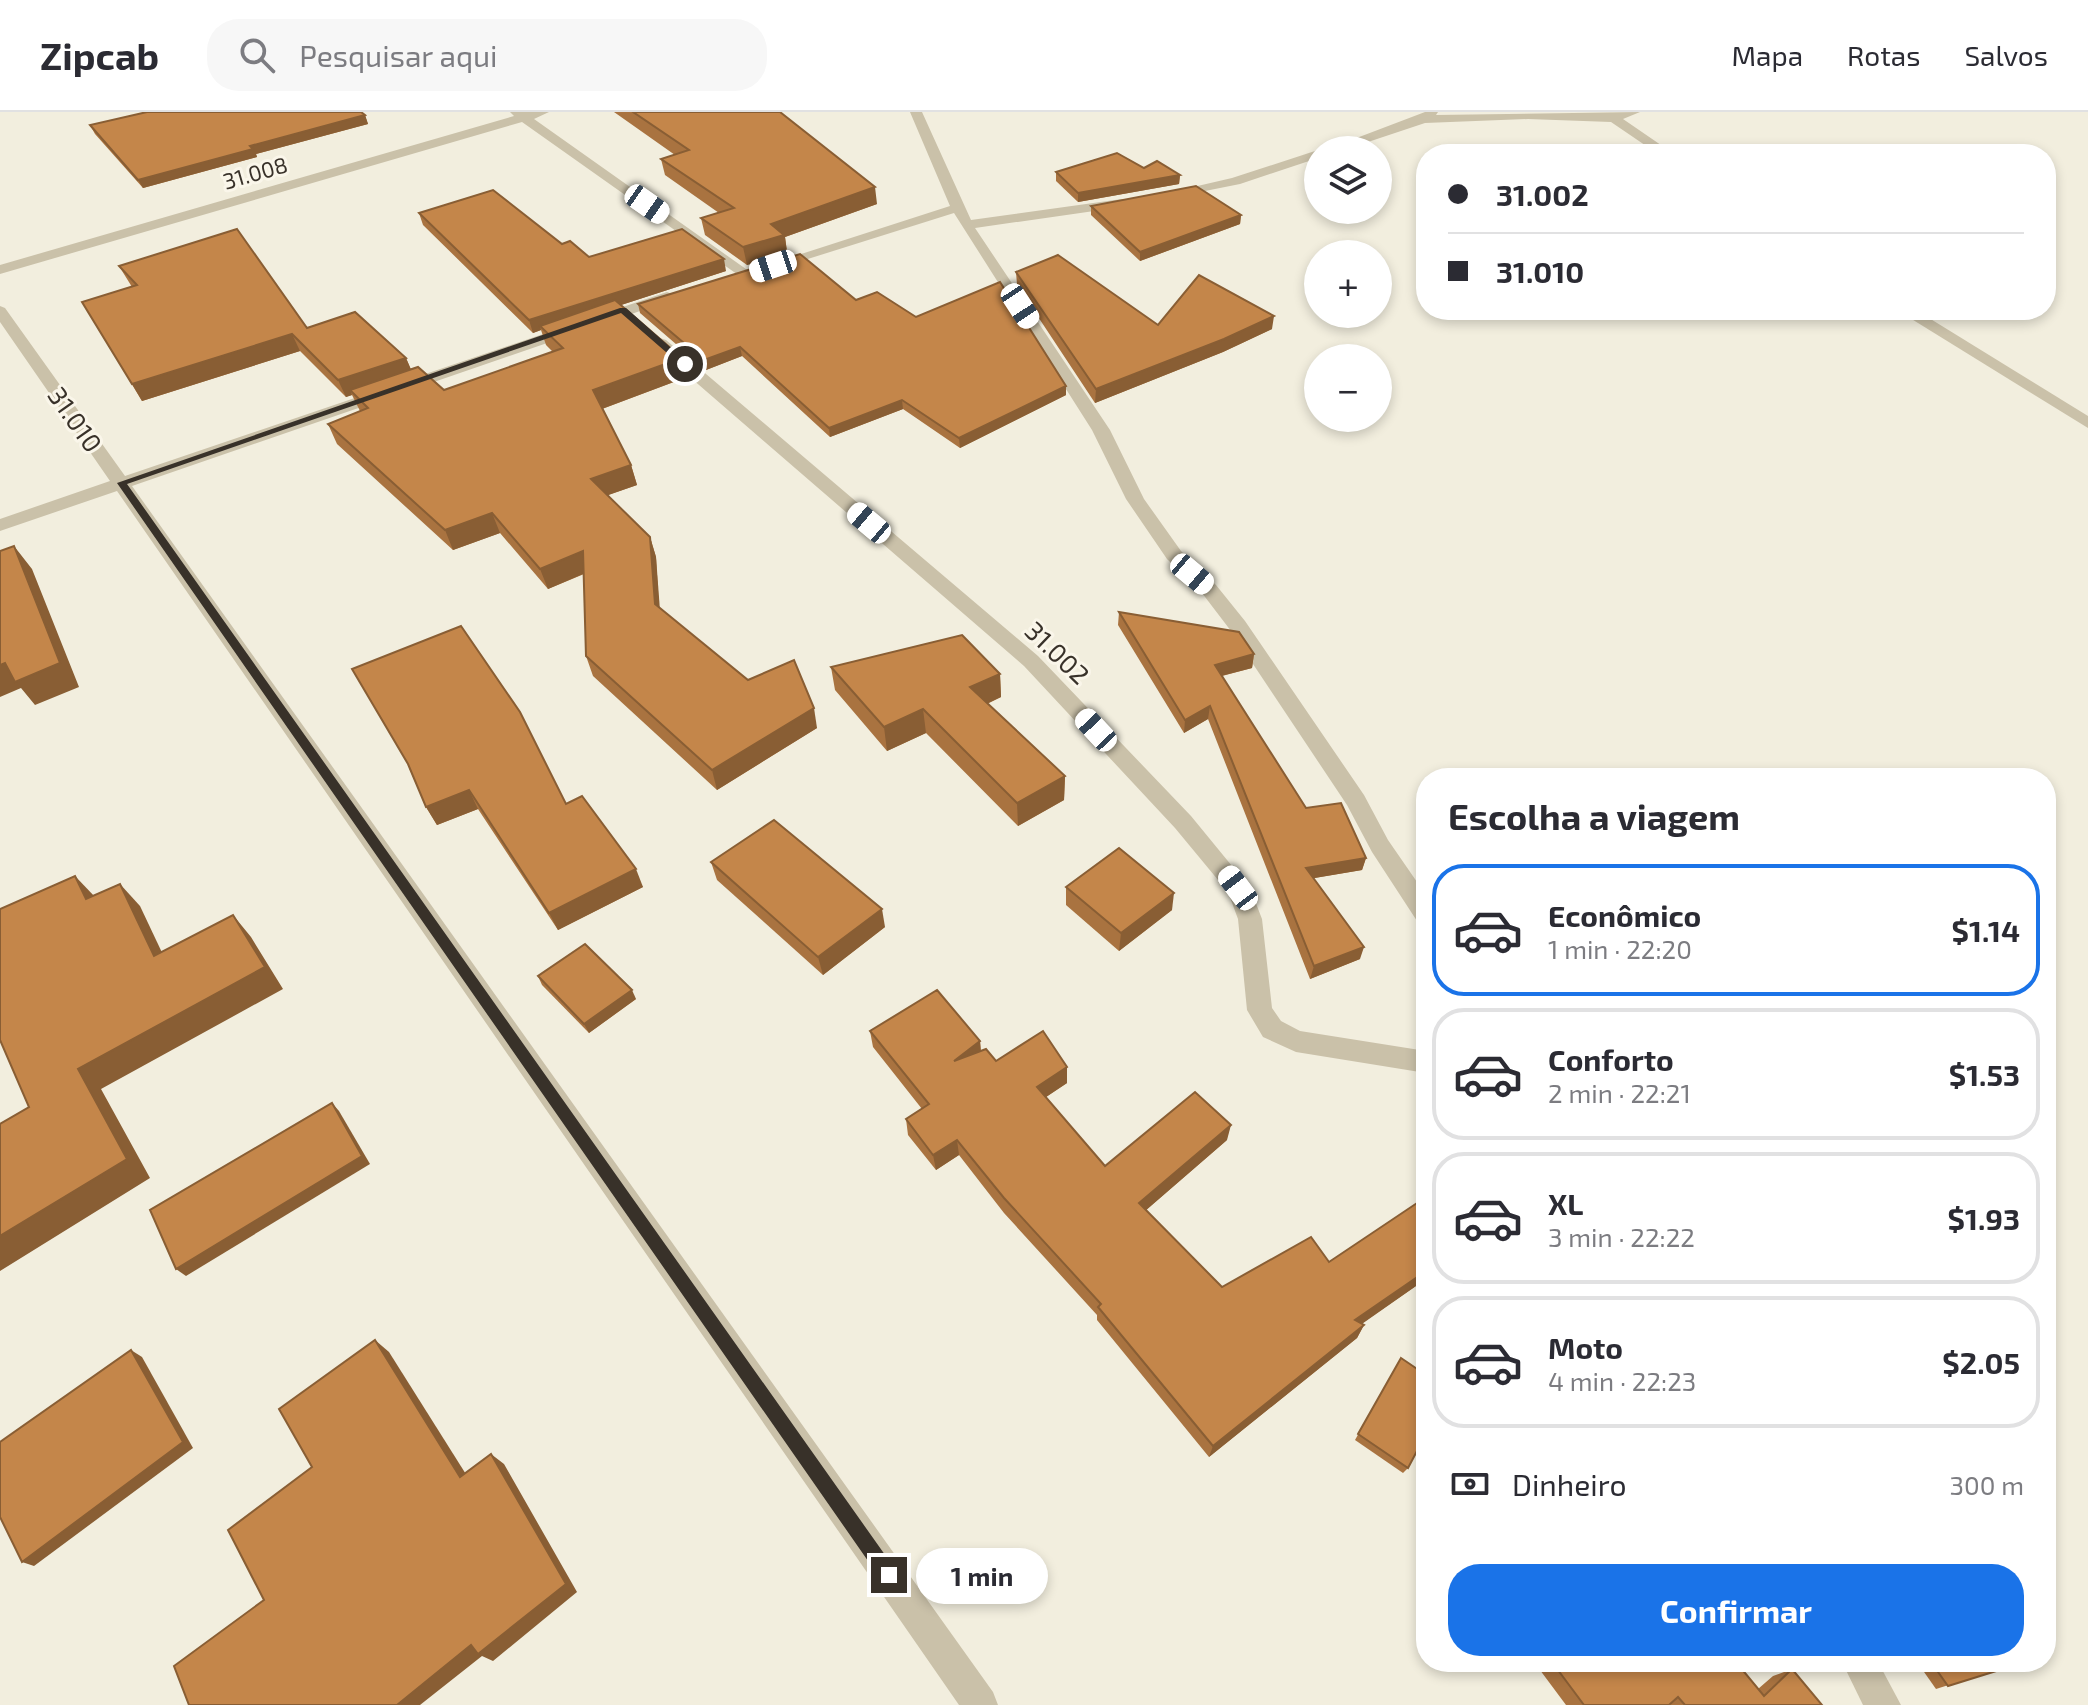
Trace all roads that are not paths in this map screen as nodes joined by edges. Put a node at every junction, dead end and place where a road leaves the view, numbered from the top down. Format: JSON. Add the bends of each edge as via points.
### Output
{"nodes":[{"id":1,"x":543,"y":112,"type":"edge"},
{"id":2,"x":916,"y":112,"type":"edge"},
{"id":3,"x":1634,"y":112,"type":"edge"},
{"id":4,"x":519,"y":114,"type":"edge"},
{"id":5,"x":1428,"y":115,"type":"edge"},
{"id":6,"x":1608,"y":115,"type":"edge"},
{"id":7,"x":1370,"y":136,"type":"edge"},
{"id":8,"x":1652,"y":144,"type":"edge"},
{"id":9,"x":1304,"y":159,"type":"edge"},
{"id":10,"x":1160,"y":196,"type":"edge"},
{"id":11,"x":1130,"y":202,"type":"edge"},
{"id":12,"x":960,"y":207,"type":"junction"},
{"id":13,"x":966,"y":225,"type":"junction"},
{"id":14,"x":0,"y":270,"type":"edge"},
{"id":15,"x":677,"y":294,"type":"edge"},
{"id":16,"x":623,"y":310,"type":"junction"},
{"id":17,"x":0,"y":311,"type":"edge"},
{"id":18,"x":1922,"y":320,"type":"edge"},
{"id":19,"x":2080,"y":413,"type":"edge"},
{"id":20,"x":2088,"y":423,"type":"edge"},
{"id":21,"x":121,"y":483,"type":"junction"},
{"id":22,"x":0,"y":525,"type":"edge"},
{"id":23,"x":1416,"y":899,"type":"edge"},
{"id":24,"x":1416,"y":1060,"type":"edge"},
{"id":25,"x":1865,"y":1672,"type":"edge"},
{"id":26,"x":980,"y":1705,"type":"edge"},
{"id":27,"x":1883,"y":1705,"type":"edge"}],
"edges":[{"from":1,"to":4,"type":"street","name":"31.008"},
{"from":2,"to":12,"type":"street"},
{"from":3,"to":6,"type":"street"},
{"from":4,"to":12,"type":"street","via":[[739,276]]},
{"from":4,"to":14,"type":"street","name":"31.008"},
{"from":5,"to":6,"type":"street"},
{"from":5,"to":7,"type":"street"},
{"from":6,"to":8,"type":"street"},
{"from":9,"to":10,"type":"street","via":[[1235,181]]},
{"from":11,"to":13,"type":"street"},
{"from":12,"to":13,"type":"street"},
{"from":13,"to":23,"type":"street","via":[[1101,430],[1135,499],[1174,555],[1238,626]]},
{"from":15,"to":16,"type":"street"},
{"from":16,"to":21,"type":"street"},
{"from":16,"to":24,"type":"street","name":"31.002","via":[[1031,661],[1183,822],[1238,888],[1250,919],[1260,1010],[1272,1029],[1296,1041]]},
{"from":17,"to":21,"type":"street","name":"31.010"},
{"from":18,"to":19,"type":"street"},
{"from":19,"to":20,"type":"street"},
{"from":21,"to":22,"type":"street"},
{"from":21,"to":26,"type":"street","name":"31.010"},
{"from":25,"to":27,"type":"street"}]}
